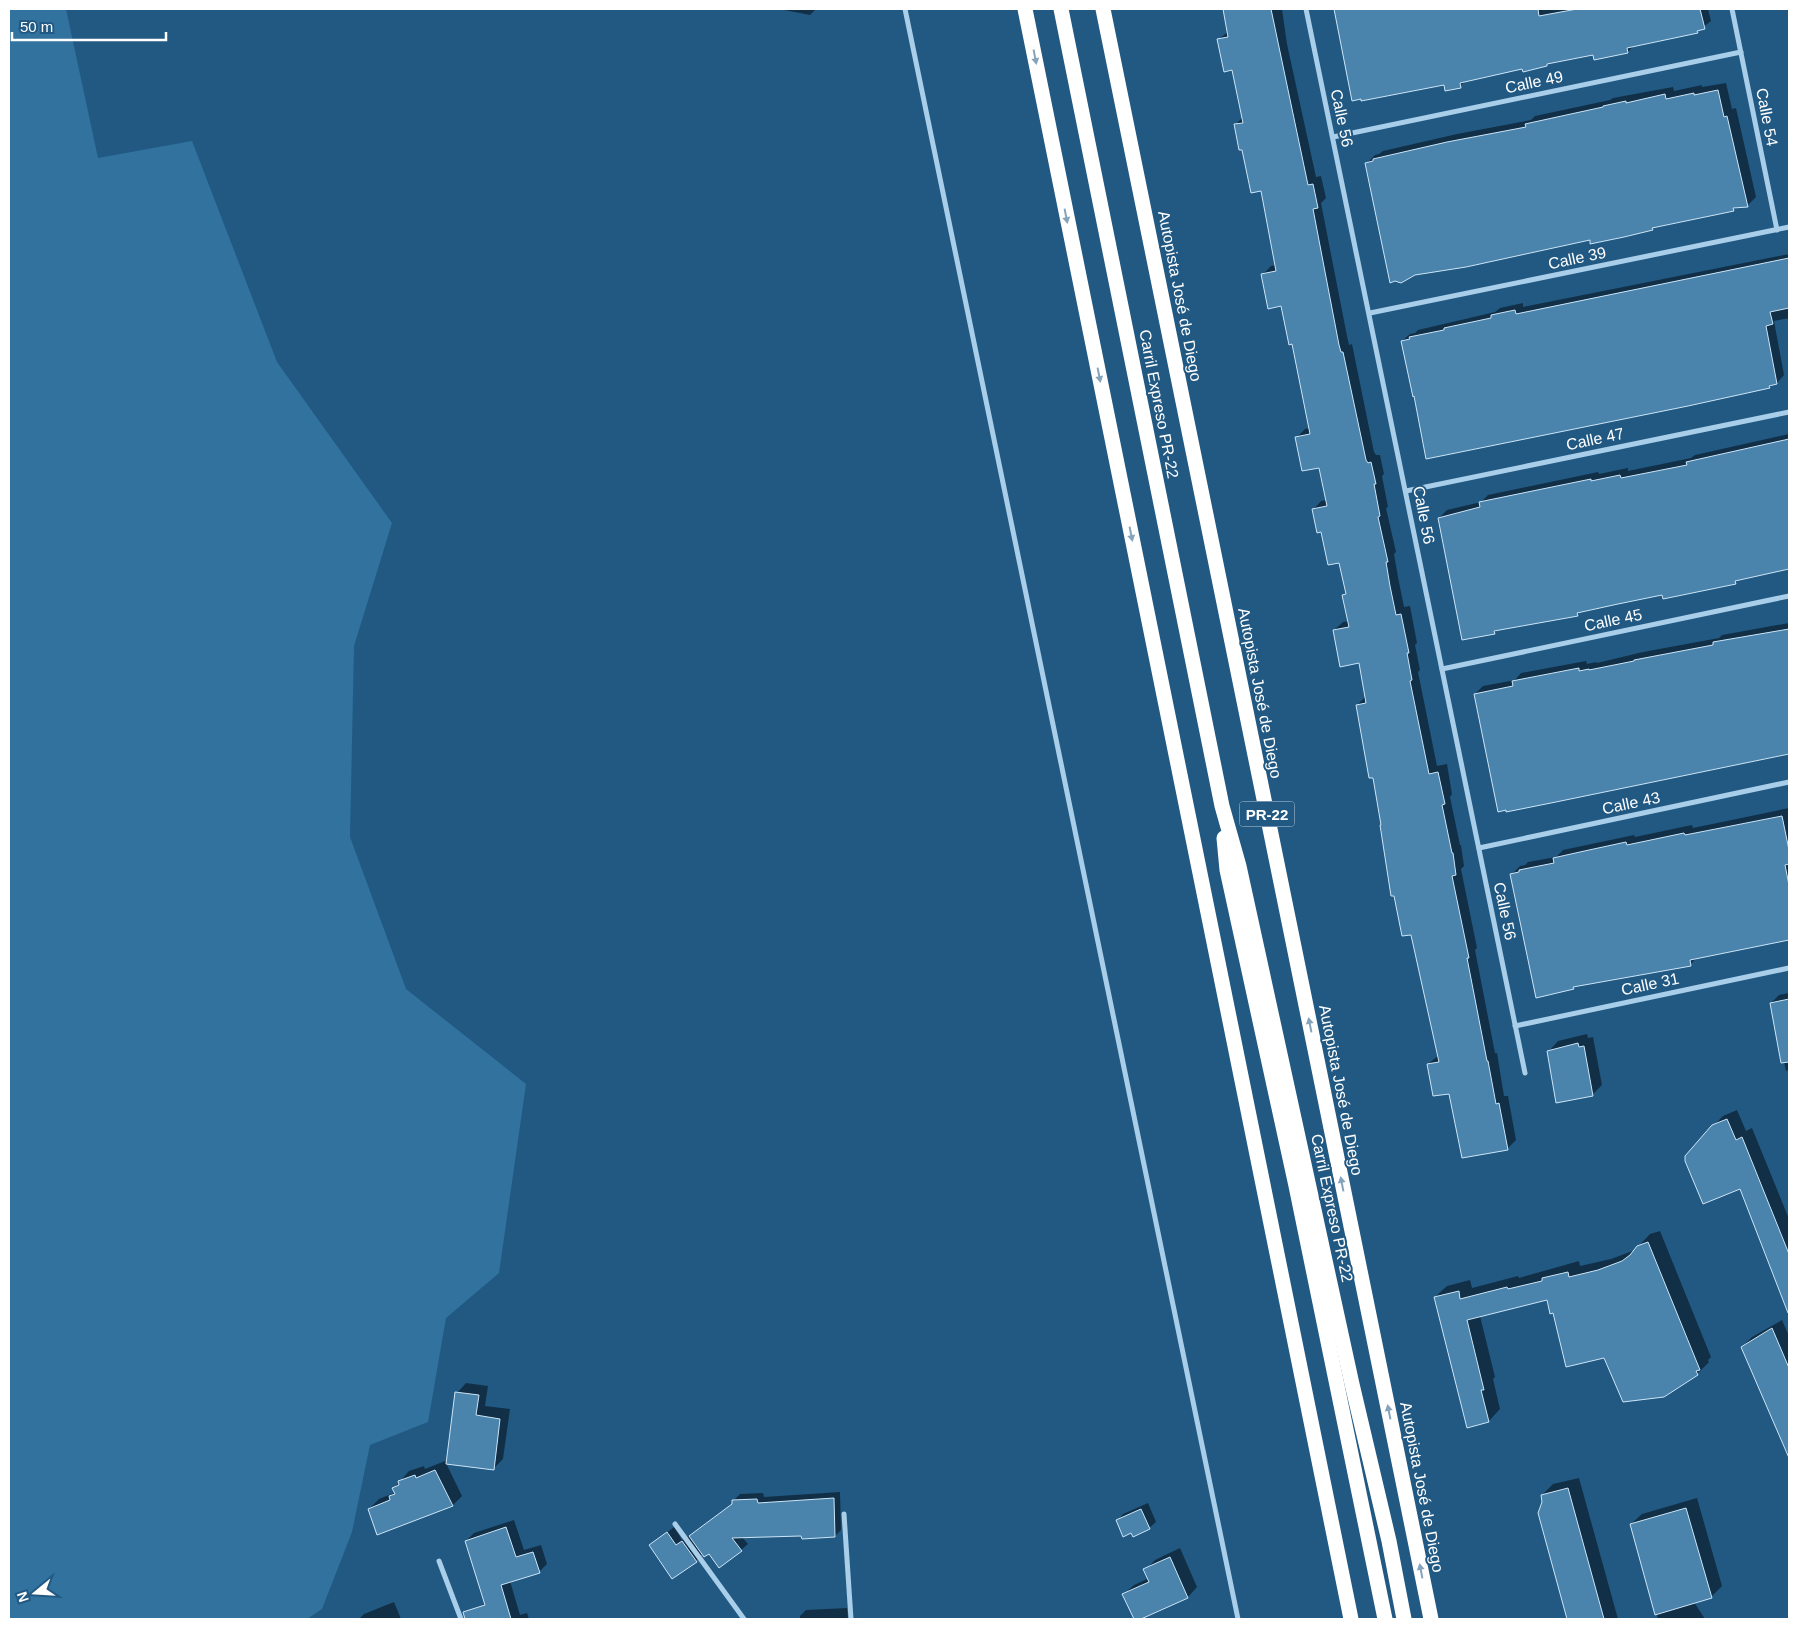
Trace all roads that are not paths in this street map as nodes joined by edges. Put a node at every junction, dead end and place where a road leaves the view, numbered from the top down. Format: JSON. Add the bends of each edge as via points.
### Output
{"nodes":[{"id":1,"x":905,"y":9,"type":"edge"},
{"id":2,"x":1025,"y":9,"type":"edge"},
{"id":3,"x":1061,"y":9,"type":"edge"},
{"id":4,"x":1104,"y":9,"type":"edge"},
{"id":5,"x":1306,"y":9,"type":"edge"},
{"id":6,"x":1732,"y":9,"type":"edge"},
{"id":7,"x":1741,"y":52,"type":"junction"},
{"id":8,"x":1333,"y":136,"type":"junction"},
{"id":9,"x":1789,"y":227,"type":"edge"},
{"id":10,"x":1777,"y":230,"type":"junction"},
{"id":11,"x":1370,"y":314,"type":"junction"},
{"id":12,"x":1789,"y":412,"type":"edge"},
{"id":13,"x":1406,"y":491,"type":"junction"},
{"id":14,"x":1789,"y":596,"type":"edge"},
{"id":15,"x":1442,"y":669,"type":"junction"},
{"id":16,"x":1789,"y":782,"type":"edge"},
{"id":17,"x":1222,"y":806,"type":"junction"},
{"id":18,"x":1479,"y":848,"type":"junction"},
{"id":19,"x":1789,"y":968,"type":"edge"},
{"id":20,"x":1515,"y":1026,"type":"junction"},
{"id":21,"x":1525,"y":1074,"type":"dead end"},
{"id":22,"x":844,"y":1514,"type":"dead end"},
{"id":23,"x":675,"y":1524,"type":"dead end"},
{"id":24,"x":439,"y":1561,"type":"dead end"},
{"id":25,"x":461,"y":1619,"type":"edge"},
{"id":26,"x":744,"y":1619,"type":"edge"},
{"id":27,"x":851,"y":1619,"type":"edge"},
{"id":28,"x":1238,"y":1619,"type":"edge"},
{"id":29,"x":1351,"y":1619,"type":"edge"},
{"id":30,"x":1385,"y":1619,"type":"edge"},
{"id":31,"x":1404,"y":1619,"type":"edge"},
{"id":32,"x":1431,"y":1619,"type":"edge"}],
"edges":[{"from":1,"to":28,"type":"street"},
{"from":2,"to":29,"type":"highway","one_way":true},
{"from":3,"to":17,"type":"highway","name":"Carril Expreso PR-22"},
{"from":32,"to":4,"type":"highway","name":"Autopista José de Diego","number":"PR-22","one_way":true},
{"from":5,"to":8,"type":"street","name":"Calle 56"},
{"from":6,"to":7,"type":"street","name":"Calle 54"},
{"from":7,"to":8,"type":"street","name":"Calle 49"},
{"from":7,"to":10,"type":"street","name":"Calle 54"},
{"from":8,"to":11,"type":"street","name":"Calle 56"},
{"from":9,"to":10,"type":"street","name":"Calle 39"},
{"from":10,"to":11,"type":"street","name":"Calle 39"},
{"from":11,"to":13,"type":"street","name":"Calle 56"},
{"from":12,"to":13,"type":"street","name":"Calle 47"},
{"from":13,"to":15,"type":"street","name":"Calle 56"},
{"from":14,"to":15,"type":"street","name":"Calle 45"},
{"from":15,"to":18,"type":"street","name":"Calle 56"},
{"from":16,"to":18,"type":"street","name":"Calle 43"},
{"from":17,"to":30,"type":"highway","name":"Carril Expreso PR-22","via":[[1227,870]]},
{"from":17,"to":31,"type":"highway","name":"Carril Expreso PR-22","via":[[1239,866]]},
{"from":18,"to":20,"type":"street","name":"Calle 56"},
{"from":19,"to":20,"type":"street","name":"Calle 31"},
{"from":20,"to":21,"type":"street","name":"Calle 56"},
{"from":22,"to":27,"type":"street"},
{"from":23,"to":26,"type":"street"},
{"from":24,"to":25,"type":"street"}]}
